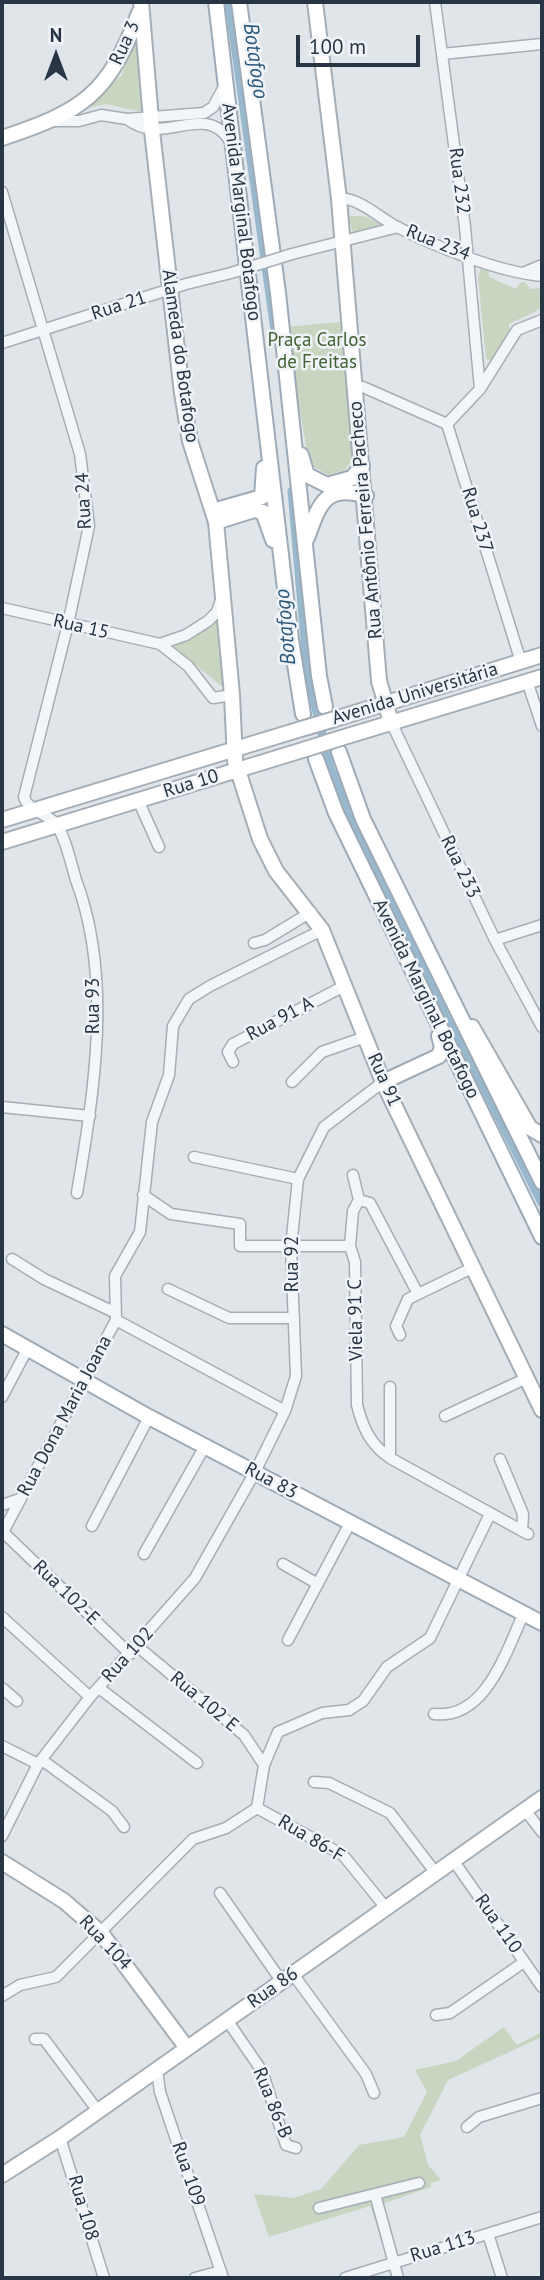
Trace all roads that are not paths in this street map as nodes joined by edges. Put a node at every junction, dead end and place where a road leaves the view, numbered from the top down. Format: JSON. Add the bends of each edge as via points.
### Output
{"nodes":[{"id":1,"x":216,"y":2,"type":"edge"},
{"id":2,"x":239,"y":2,"type":"edge"},
{"id":3,"x":315,"y":2,"type":"edge"},
{"id":4,"x":435,"y":2,"type":"edge"},
{"id":5,"x":141,"y":5,"type":"edge"},
{"id":6,"x":542,"y":44,"type":"edge"},
{"id":7,"x":442,"y":54,"type":"junction"},
{"id":8,"x":225,"y":85,"type":"junction"},
{"id":9,"x":53,"y":121,"type":"junction"},
{"id":10,"x":152,"y":125,"type":"junction"},
{"id":11,"x":2,"y":138,"type":"edge"},
{"id":12,"x":230,"y":141,"type":"junction"},
{"id":13,"x":2,"y":192,"type":"edge"},
{"id":14,"x":339,"y":200,"type":"junction"},
{"id":15,"x":398,"y":227,"type":"junction"},
{"id":16,"x":342,"y":241,"type":"junction"},
{"id":17,"x":467,"y":255,"type":"junction"},
{"id":18,"x":542,"y":265,"type":"edge"},
{"id":19,"x":520,"y":274,"type":"junction"},
{"id":20,"x":542,"y":276,"type":"edge"},
{"id":21,"x":170,"y":289,"type":"junction"},
{"id":22,"x":542,"y":320,"type":"edge"},
{"id":23,"x":255,"y":324,"type":"junction"},
{"id":24,"x":41,"y":331,"type":"junction"},
{"id":25,"x":2,"y":343,"type":"edge"},
{"id":26,"x":477,"y":360,"type":"junction"},
{"id":27,"x":495,"y":366,"type":"junction"},
{"id":28,"x":354,"y":387,"type":"junction"},
{"id":29,"x":480,"y":388,"type":"junction"},
{"id":30,"x":447,"y":424,"type":"junction"},
{"id":31,"x":291,"y":427,"type":"junction"},
{"id":32,"x":362,"y":466,"type":"junction"},
{"id":33,"x":366,"y":496,"type":"junction"},
{"id":34,"x":215,"y":517,"type":"junction"},
{"id":35,"x":305,"y":542,"type":"junction"},
{"id":36,"x":224,"y":588,"type":"junction"},
{"id":37,"x":2,"y":608,"type":"edge"},
{"id":38,"x":68,"y":624,"type":"junction"},
{"id":39,"x":291,"y":640,"type":"junction"},
{"id":40,"x":160,"y":644,"type":"junction"},
{"id":41,"x":542,"y":655,"type":"edge"},
{"id":42,"x":521,"y":662,"type":"junction"},
{"id":43,"x":542,"y":677,"type":"edge"},
{"id":44,"x":527,"y":681,"type":"junction"},
{"id":45,"x":232,"y":695,"type":"junction"},
{"id":46,"x":385,"y":704,"type":"junction"},
{"id":47,"x":325,"y":707,"type":"dead end"},
{"id":48,"x":303,"y":714,"type":"dead end"},
{"id":49,"x":386,"y":724,"type":"junction"},
{"id":50,"x":542,"y":726,"type":"edge"},
{"id":51,"x":294,"y":731,"type":"joint"},
{"id":52,"x":340,"y":745,"type":"junction"},
{"id":53,"x":234,"y":750,"type":"junction"},
{"id":54,"x":311,"y":754,"type":"junction"},
{"id":55,"x":238,"y":770,"type":"junction"},
{"id":56,"x":117,"y":785,"type":"junction"},
{"id":57,"x":138,"y":800,"type":"junction"},
{"id":58,"x":35,"y":810,"type":"junction"},
{"id":59,"x":2,"y":820,"type":"edge"},
{"id":60,"x":62,"y":822,"type":"junction"},
{"id":61,"x":2,"y":842,"type":"edge"},
{"id":62,"x":159,"y":847,"type":"dead end"},
{"id":63,"x":311,"y":912,"type":"junction"},
{"id":64,"x":542,"y":926,"type":"edge"},
{"id":65,"x":323,"y":930,"type":"junction"},
{"id":66,"x":495,"y":940,"type":"junction"},
{"id":67,"x":256,"y":943,"type":"dead end"},
{"id":68,"x":412,"y":971,"type":"junction"},
{"id":69,"x":346,"y":985,"type":"junction"},
{"id":70,"x":457,"y":1011,"type":"junction"},
{"id":71,"x":542,"y":1027,"type":"edge"},
{"id":72,"x":365,"y":1037,"type":"junction"},
{"id":73,"x":233,"y":1062,"type":"dead end"},
{"id":74,"x":292,"y":1082,"type":"dead end"},
{"id":75,"x":383,"y":1082,"type":"junction"},
{"id":76,"x":2,"y":1107,"type":"edge"},
{"id":77,"x":90,"y":1116,"type":"junction"},
{"id":78,"x":542,"y":1135,"type":"edge"},
{"id":79,"x":194,"y":1157,"type":"dead end"},
{"id":80,"x":353,"y":1175,"type":"dead end"},
{"id":81,"x":298,"y":1179,"type":"junction"},
{"id":82,"x":542,"y":1182,"type":"edge"},
{"id":83,"x":77,"y":1193,"type":"dead end"},
{"id":84,"x":143,"y":1195,"type":"junction"},
{"id":85,"x":359,"y":1200,"type":"junction"},
{"id":86,"x":542,"y":1237,"type":"edge"},
{"id":87,"x":349,"y":1246,"type":"junction"},
{"id":88,"x":291,"y":1247,"type":"junction"},
{"id":89,"x":12,"y":1259,"type":"dead end"},
{"id":90,"x":474,"y":1267,"type":"junction"},
{"id":91,"x":168,"y":1289,"type":"dead end"},
{"id":92,"x":418,"y":1294,"type":"junction"},
{"id":93,"x":116,"y":1317,"type":"junction"},
{"id":94,"x":294,"y":1318,"type":"junction"},
{"id":95,"x":2,"y":1334,"type":"edge"},
{"id":96,"x":400,"y":1335,"type":"dead end"},
{"id":97,"x":28,"y":1348,"type":"junction"},
{"id":98,"x":527,"y":1378,"type":"junction"},
{"id":99,"x":84,"y":1382,"type":"junction"},
{"id":100,"x":390,"y":1387,"type":"dead end"},
{"id":101,"x":2,"y":1397,"type":"edge"},
{"id":102,"x":542,"y":1410,"type":"edge"},
{"id":103,"x":285,"y":1411,"type":"junction"},
{"id":104,"x":445,"y":1416,"type":"dead end"},
{"id":105,"x":149,"y":1417,"type":"junction"},
{"id":106,"x":205,"y":1447,"type":"junction"},
{"id":107,"x":390,"y":1458,"type":"junction"},
{"id":108,"x":500,"y":1459,"type":"dead end"},
{"id":109,"x":255,"y":1472,"type":"junction"},
{"id":110,"x":20,"y":1499,"type":"junction"},
{"id":111,"x":2,"y":1505,"type":"edge"},
{"id":112,"x":490,"y":1514,"type":"junction"},
{"id":113,"x":350,"y":1523,"type":"junction"},
{"id":114,"x":92,"y":1526,"type":"dead end"},
{"id":115,"x":2,"y":1533,"type":"edge"},
{"id":116,"x":144,"y":1554,"type":"dead end"},
{"id":117,"x":283,"y":1564,"type":"dead end"},
{"id":118,"x":456,"y":1580,"type":"junction"},
{"id":119,"x":318,"y":1584,"type":"junction"},
{"id":120,"x":524,"y":1613,"type":"junction"},
{"id":121,"x":2,"y":1617,"type":"edge"},
{"id":122,"x":542,"y":1623,"type":"edge"},
{"id":123,"x":288,"y":1640,"type":"dead end"},
{"id":124,"x":133,"y":1650,"type":"junction"},
{"id":125,"x":2,"y":1688,"type":"edge"},
{"id":126,"x":99,"y":1688,"type":"junction"},
{"id":127,"x":90,"y":1697,"type":"junction"},
{"id":128,"x":17,"y":1701,"type":"dead end"},
{"id":129,"x":434,"y":1714,"type":"dead end"},
{"id":130,"x":2,"y":1746,"type":"edge"},
{"id":131,"x":40,"y":1762,"type":"junction"},
{"id":132,"x":197,"y":1763,"type":"dead end"},
{"id":133,"x":264,"y":1765,"type":"junction"},
{"id":134,"x":314,"y":1782,"type":"dead end"},
{"id":135,"x":542,"y":1798,"type":"edge"},
{"id":136,"x":257,"y":1808,"type":"junction"},
{"id":137,"x":525,"y":1810,"type":"junction"},
{"id":138,"x":124,"y":1827,"type":"dead end"},
{"id":139,"x":542,"y":1832,"type":"edge"},
{"id":140,"x":2,"y":1836,"type":"edge"},
{"id":141,"x":453,"y":1860,"type":"junction"},
{"id":142,"x":2,"y":1862,"type":"edge"},
{"id":143,"x":435,"y":1872,"type":"junction"},
{"id":144,"x":220,"y":1893,"type":"dead end"},
{"id":145,"x":386,"y":1908,"type":"junction"},
{"id":146,"x":101,"y":1933,"type":"junction"},
{"id":147,"x":524,"y":1962,"type":"junction"},
{"id":148,"x":288,"y":1978,"type":"junction"},
{"id":149,"x":542,"y":1987,"type":"edge"},
{"id":150,"x":2,"y":1996,"type":"edge"},
{"id":151,"x":436,"y":2015,"type":"dead end"},
{"id":152,"x":227,"y":2020,"type":"junction"},
{"id":153,"x":35,"y":2039,"type":"dead end"},
{"id":154,"x":187,"y":2048,"type":"junction"},
{"id":155,"x":156,"y":2070,"type":"junction"},
{"id":156,"x":374,"y":2093,"type":"dead end"},
{"id":157,"x":542,"y":2098,"type":"edge"},
{"id":158,"x":98,"y":2110,"type":"junction"},
{"id":159,"x":467,"y":2127,"type":"dead end"},
{"id":160,"x":60,"y":2138,"type":"junction"},
{"id":161,"x":296,"y":2148,"type":"dead end"},
{"id":162,"x":2,"y":2175,"type":"edge"},
{"id":163,"x":419,"y":2183,"type":"dead end"},
{"id":164,"x":375,"y":2194,"type":"junction"},
{"id":165,"x":319,"y":2208,"type":"dead end"},
{"id":166,"x":542,"y":2217,"type":"edge"},
{"id":167,"x":488,"y":2234,"type":"junction"},
{"id":168,"x":393,"y":2263,"type":"junction"},
{"id":169,"x":222,"y":2275,"type":"edge"},
{"id":170,"x":104,"y":2278,"type":"edge"},
{"id":171,"x":195,"y":2278,"type":"edge"},
{"id":172,"x":345,"y":2278,"type":"edge"},
{"id":173,"x":398,"y":2278,"type":"edge"},
{"id":174,"x":502,"y":2278,"type":"edge"}],
"edges":[{"from":1,"to":8,"type":"main road","name":"Avenida Marginal Botafogo"},
{"from":2,"to":31,"type":"main road","name":"Avenida Marginal Botafogo"},
{"from":3,"to":14,"type":"main road","name":"Rua Antônio Ferreira Pacheco"},
{"from":4,"to":7,"type":"street","name":"Rua 232"},
{"from":5,"to":9,"type":"main road","name":"Rua 3","via":[[120,60],[104,84]]},
{"from":5,"to":10,"type":"main road","name":"Alameda do Botafogo"},
{"from":6,"to":7,"type":"street"},
{"from":7,"to":17,"type":"street","name":"Rua 232"},
{"from":8,"to":10,"type":"street","via":[[213,107],[204,113]]},
{"from":8,"to":12,"type":"main road","name":"Avenida Marginal Botafogo"},
{"from":9,"to":10,"type":"street","via":[[101,115],[127,119],[139,129]]},
{"from":9,"to":11,"type":"main road","name":"Rua 3"},
{"from":10,"to":12,"type":"street","via":[[204,123],[222,129]]},
{"from":10,"to":21,"type":"main road","name":"Alameda do Botafogo"},
{"from":12,"to":23,"type":"main road","name":"Avenida Marginal Botafogo"},
{"from":13,"to":24,"type":"street","name":"Rua 24"},
{"from":14,"to":15,"type":"street","name":"Rua 234","via":[[348,198]]},
{"from":14,"to":16,"type":"main road","name":"Rua Antônio Ferreira Pacheco"},
{"from":15,"to":16,"type":"street","name":"Rua 21"},
{"from":15,"to":17,"type":"street","name":"Rua 234"},
{"from":16,"to":21,"type":"street","name":"Rua 21","bridge":true},
{"from":16,"to":28,"type":"main road","name":"Rua Antônio Ferreira Pacheco"},
{"from":17,"to":19,"type":"street","name":"Rua 234"},
{"from":17,"to":26,"type":"street","name":"Rua 232"},
{"from":18,"to":19,"type":"street"},
{"from":19,"to":20,"type":"street","name":"Rua 234"},
{"from":21,"to":24,"type":"street","name":"Rua 21"},
{"from":21,"to":34,"type":"main road","name":"Alameda do Botafogo","via":[[190,441]]},
{"from":22,"to":27,"type":"street","via":[[520,328]]},
{"from":23,"to":34,"type":"main road","via":[[254,377],[264,491],[255,502]]},
{"from":23,"to":39,"type":"main road","name":"Avenida Marginal Botafogo"},
{"from":24,"to":25,"type":"street","name":"Rua 21"},
{"from":24,"to":38,"type":"street","name":"Rua 24","via":[[80,454],[88,498],[89,526]]},
{"from":26,"to":27,"type":"street"},
{"from":26,"to":29,"type":"street","name":"Rua 232"},
{"from":27,"to":29,"type":"street"},
{"from":28,"to":30,"type":"street"},
{"from":28,"to":32,"type":"main road","name":"Rua Antônio Ferreira Pacheco"},
{"from":29,"to":30,"type":"street"},
{"from":30,"to":42,"type":"street","name":"Rua 237"},
{"from":31,"to":32,"type":"main road","via":[[307,475],[316,481],[342,483]]},
{"from":31,"to":35,"type":"main road","name":"Avenida Marginal Botafogo"},
{"from":32,"to":33,"type":"main road","name":"Rua Antônio Ferreira Pacheco"},
{"from":33,"to":35,"type":"main road","via":[[343,491],[325,499]]},
{"from":33,"to":46,"type":"main road","name":"Rua Antônio Ferreira Pacheco","via":[[379,681]]},
{"from":34,"to":36,"type":"main road","name":"Alameda do Botafogo"},
{"from":34,"to":39,"type":"main road","via":[[254,510],[268,519],[281,625]]},
{"from":35,"to":47,"type":"main road","name":"Avenida Marginal Botafogo"},
{"from":36,"to":40,"type":"street","via":[[217,612],[208,621]]},
{"from":36,"to":45,"type":"main road","name":"Alameda do Botafogo"},
{"from":37,"to":38,"type":"street","name":"Rua 15"},
{"from":38,"to":40,"type":"street","name":"Rua 15"},
{"from":38,"to":58,"type":"street","name":"Rua 24","via":[[24,791],[26,802]]},
{"from":39,"to":48,"type":"main road","name":"Avenida Marginal Botafogo"},
{"from":40,"to":45,"type":"street","name":"Rua 15","via":[[188,666],[213,698]]},
{"from":41,"to":42,"type":"main road","name":"Avenida Universitária"},
{"from":42,"to":46,"type":"main road","name":"Avenida Universitária"},
{"from":43,"to":44,"type":"main road","name":"Avenida Universitária"},
{"from":44,"to":49,"type":"main road","name":"Avenida Universitária"},
{"from":44,"to":50,"type":"street"},
{"from":45,"to":53,"type":"main road","name":"Alameda do Botafogo"},
{"from":46,"to":49,"type":"main road","name":"Rua 233"},
{"from":46,"to":51,"type":"main road","name":"Avenida Universitária","bridge":true},
{"from":49,"to":52,"type":"main road","name":"Rua 10"},
{"from":49,"to":66,"type":"street","name":"Rua 233"},
{"from":51,"to":53,"type":"main road","name":"Rua 10"},
{"from":52,"to":54,"type":"main road","name":"Rua 10","bridge":true},
{"from":52,"to":70,"type":"main road","name":"Avenida Marginal Botafogo","via":[[363,818]]},
{"from":53,"to":55,"type":"main road","name":"Rua 91"},
{"from":53,"to":56,"type":"main road","name":"Rua 10"},
{"from":54,"to":55,"type":"main road","name":"Rua 10"},
{"from":54,"to":68,"type":"main road","name":"Avenida Marginal Botafogo"},
{"from":55,"to":57,"type":"main road","name":"Rua 10"},
{"from":55,"to":63,"type":"main road","name":"Rua 91","via":[[271,860]]},
{"from":56,"to":58,"type":"main road","name":"Rua 10"},
{"from":56,"to":60,"type":"main road","via":[[120,796],[80,810]]},
{"from":57,"to":60,"type":"main road","name":"Rua 10"},
{"from":57,"to":62,"type":"street"},
{"from":58,"to":59,"type":"main road","name":"Rua 10"},
{"from":58,"to":60,"type":"street"},
{"from":60,"to":61,"type":"main road","name":"Rua 10"},
{"from":60,"to":77,"type":"street","name":"Rua 93","via":[[87,908],[97,993]]},
{"from":63,"to":65,"type":"main road","name":"Rua 91"},
{"from":63,"to":67,"type":"street"},
{"from":64,"to":66,"type":"street"},
{"from":65,"to":69,"type":"main road","name":"Rua 91"},
{"from":65,"to":84,"type":"street","name":"Rua Dona Maria Joana","via":[[190,999],[173,1027],[169,1075],[152,1122]]},
{"from":66,"to":71,"type":"street","name":"Rua 233"},
{"from":68,"to":75,"type":"main road","via":[[442,1052]]},
{"from":68,"to":86,"type":"main road","name":"Avenida Marginal Botafogo"},
{"from":69,"to":72,"type":"main road","name":"Rua 91"},
{"from":69,"to":73,"type":"street","name":"Rua 91 A","via":[[233,1044],[228,1052]]},
{"from":70,"to":78,"type":"main road","via":[[472,1026],[530,1128]]},
{"from":70,"to":82,"type":"main road","name":"Avenida Marginal Botafogo"},
{"from":72,"to":74,"type":"street","via":[[322,1052]]},
{"from":72,"to":75,"type":"main road","name":"Rua 91"},
{"from":75,"to":81,"type":"street","name":"Rua 92","via":[[324,1127]]},
{"from":75,"to":90,"type":"main road","name":"Rua 91"},
{"from":76,"to":77,"type":"street"},
{"from":77,"to":83,"type":"street","name":"Rua 93"},
{"from":79,"to":81,"type":"street"},
{"from":80,"to":85,"type":"street","name":"Viela 91 C"},
{"from":81,"to":88,"type":"street","name":"Rua 92"},
{"from":84,"to":88,"type":"street","via":[[172,1214],[240,1224],[240,1246]]},
{"from":84,"to":93,"type":"street","name":"Rua Dona Maria Joana","via":[[140,1232],[116,1276]]},
{"from":85,"to":87,"type":"street","name":"Viela 91 C","via":[[353,1211]]},
{"from":85,"to":92,"type":"street","via":[[370,1203]]},
{"from":87,"to":88,"type":"street"},
{"from":87,"to":107,"type":"street","name":"Viela 91 C","via":[[355,1262],[357,1405],[362,1427],[376,1448]]},
{"from":88,"to":94,"type":"street","name":"Rua 92"},
{"from":89,"to":93,"type":"street"},
{"from":90,"to":92,"type":"street"},
{"from":90,"to":98,"type":"main road","name":"Rua 91"},
{"from":91,"to":94,"type":"street","via":[[229,1318]]},
{"from":92,"to":96,"type":"street","via":[[404,1307],[396,1326]]},
{"from":93,"to":99,"type":"street","name":"Rua Dona Maria Joana"},
{"from":93,"to":103,"type":"street"},
{"from":94,"to":103,"type":"street","name":"Rua 92","via":[[296,1376]]},
{"from":95,"to":97,"type":"main road","name":"Rua 83"},
{"from":97,"to":99,"type":"main road","name":"Rua 83"},
{"from":97,"to":101,"type":"street"},
{"from":98,"to":102,"type":"main road","name":"Rua 91"},
{"from":98,"to":104,"type":"street"},
{"from":99,"to":105,"type":"main road","name":"Rua 83"},
{"from":99,"to":110,"type":"street","name":"Rua Dona Maria Joana"},
{"from":100,"to":107,"type":"street"},
{"from":103,"to":109,"type":"street","name":"Rua 92"},
{"from":105,"to":106,"type":"main road","name":"Rua 83"},
{"from":105,"to":114,"type":"street"},
{"from":106,"to":109,"type":"main road","name":"Rua 83"},
{"from":106,"to":116,"type":"street"},
{"from":107,"to":112,"type":"street","name":"Viela 91 C"},
{"from":108,"to":112,"type":"street","name":"Viela 91 C","via":[[523,1514],[525,1532]]},
{"from":109,"to":113,"type":"main road","name":"Rua 83"},
{"from":109,"to":124,"type":"street","name":"Rua 102","via":[[195,1578]]},
{"from":110,"to":111,"type":"street"},
{"from":110,"to":115,"type":"street","name":"Rua Dona Maria Joana"},
{"from":112,"to":118,"type":"street"},
{"from":113,"to":118,"type":"main road","name":"Rua 83"},
{"from":113,"to":119,"type":"street"},
{"from":115,"to":124,"type":"street","name":"Rua 102-E"},
{"from":117,"to":119,"type":"street"},
{"from":118,"to":120,"type":"main road","name":"Rua 83"},
{"from":118,"to":133,"type":"street","via":[[430,1638],[387,1667],[363,1701],[349,1710],[306,1718],[278,1732]]},
{"from":119,"to":123,"type":"street"},
{"from":120,"to":122,"type":"main road","name":"Rua 83"},
{"from":120,"to":129,"type":"street","via":[[479,1698],[459,1712]]},
{"from":121,"to":127,"type":"street"},
{"from":124,"to":126,"type":"street","name":"Rua 102"},
{"from":124,"to":133,"type":"street","name":"Rua 102 E","via":[[244,1735]]},
{"from":125,"to":128,"type":"street"},
{"from":126,"to":127,"type":"street","name":"Rua 102"},
{"from":126,"to":132,"type":"street"},
{"from":127,"to":131,"type":"street","name":"Rua 102"},
{"from":130,"to":131,"type":"street"},
{"from":131,"to":138,"type":"street","via":[[112,1811]]},
{"from":131,"to":140,"type":"street","name":"Rua 102"},
{"from":133,"to":136,"type":"street"},
{"from":134,"to":143,"type":"street","via":[[329,1783],[390,1813]]},
{"from":135,"to":137,"type":"main road","name":"Rua 86"},
{"from":136,"to":145,"type":"street","name":"Rua 86-F","via":[[343,1855]]},
{"from":136,"to":146,"type":"street","via":[[226,1828],[193,1839]]},
{"from":137,"to":139,"type":"street"},
{"from":137,"to":141,"type":"main road","name":"Rua 86"},
{"from":141,"to":143,"type":"main road","name":"Rua 86"},
{"from":141,"to":147,"type":"street","name":"Rua 110"},
{"from":142,"to":146,"type":"main road","name":"Rua 104","via":[[64,1900]]},
{"from":143,"to":145,"type":"main road","name":"Rua 86"},
{"from":144,"to":148,"type":"street"},
{"from":145,"to":148,"type":"main road","name":"Rua 86"},
{"from":146,"to":150,"type":"street","via":[[56,1977],[20,1985]]},
{"from":146,"to":154,"type":"main road","name":"Rua 104"},
{"from":147,"to":149,"type":"street","name":"Rua 110"},
{"from":147,"to":151,"type":"street","via":[[450,2013]]},
{"from":148,"to":152,"type":"main road","name":"Rua 86"},
{"from":148,"to":156,"type":"street","via":[[366,2074]]},
{"from":152,"to":154,"type":"main road","name":"Rua 86"},
{"from":152,"to":161,"type":"street","name":"Rua 86-B","via":[[262,2071],[286,2144]]},
{"from":153,"to":158,"type":"street","via":[[44,2039]]},
{"from":154,"to":155,"type":"main road","name":"Rua 86"},
{"from":155,"to":158,"type":"main road","name":"Rua 86"},
{"from":155,"to":169,"type":"street","name":"Rua 109"},
{"from":157,"to":159,"type":"street","via":[[479,2117]]},
{"from":158,"to":160,"type":"main road","name":"Rua 86"},
{"from":160,"to":162,"type":"main road","name":"Rua 86"},
{"from":160,"to":170,"type":"street","name":"Rua 108"},
{"from":163,"to":164,"type":"street"},
{"from":164,"to":165,"type":"street"},
{"from":164,"to":168,"type":"street"},
{"from":166,"to":167,"type":"street","name":"Rua 113"},
{"from":167,"to":168,"type":"street","name":"Rua 113"},
{"from":167,"to":174,"type":"street"},
{"from":168,"to":172,"type":"street","name":"Rua 113"},
{"from":168,"to":173,"type":"street"},
{"from":169,"to":171,"type":"street"}]}
